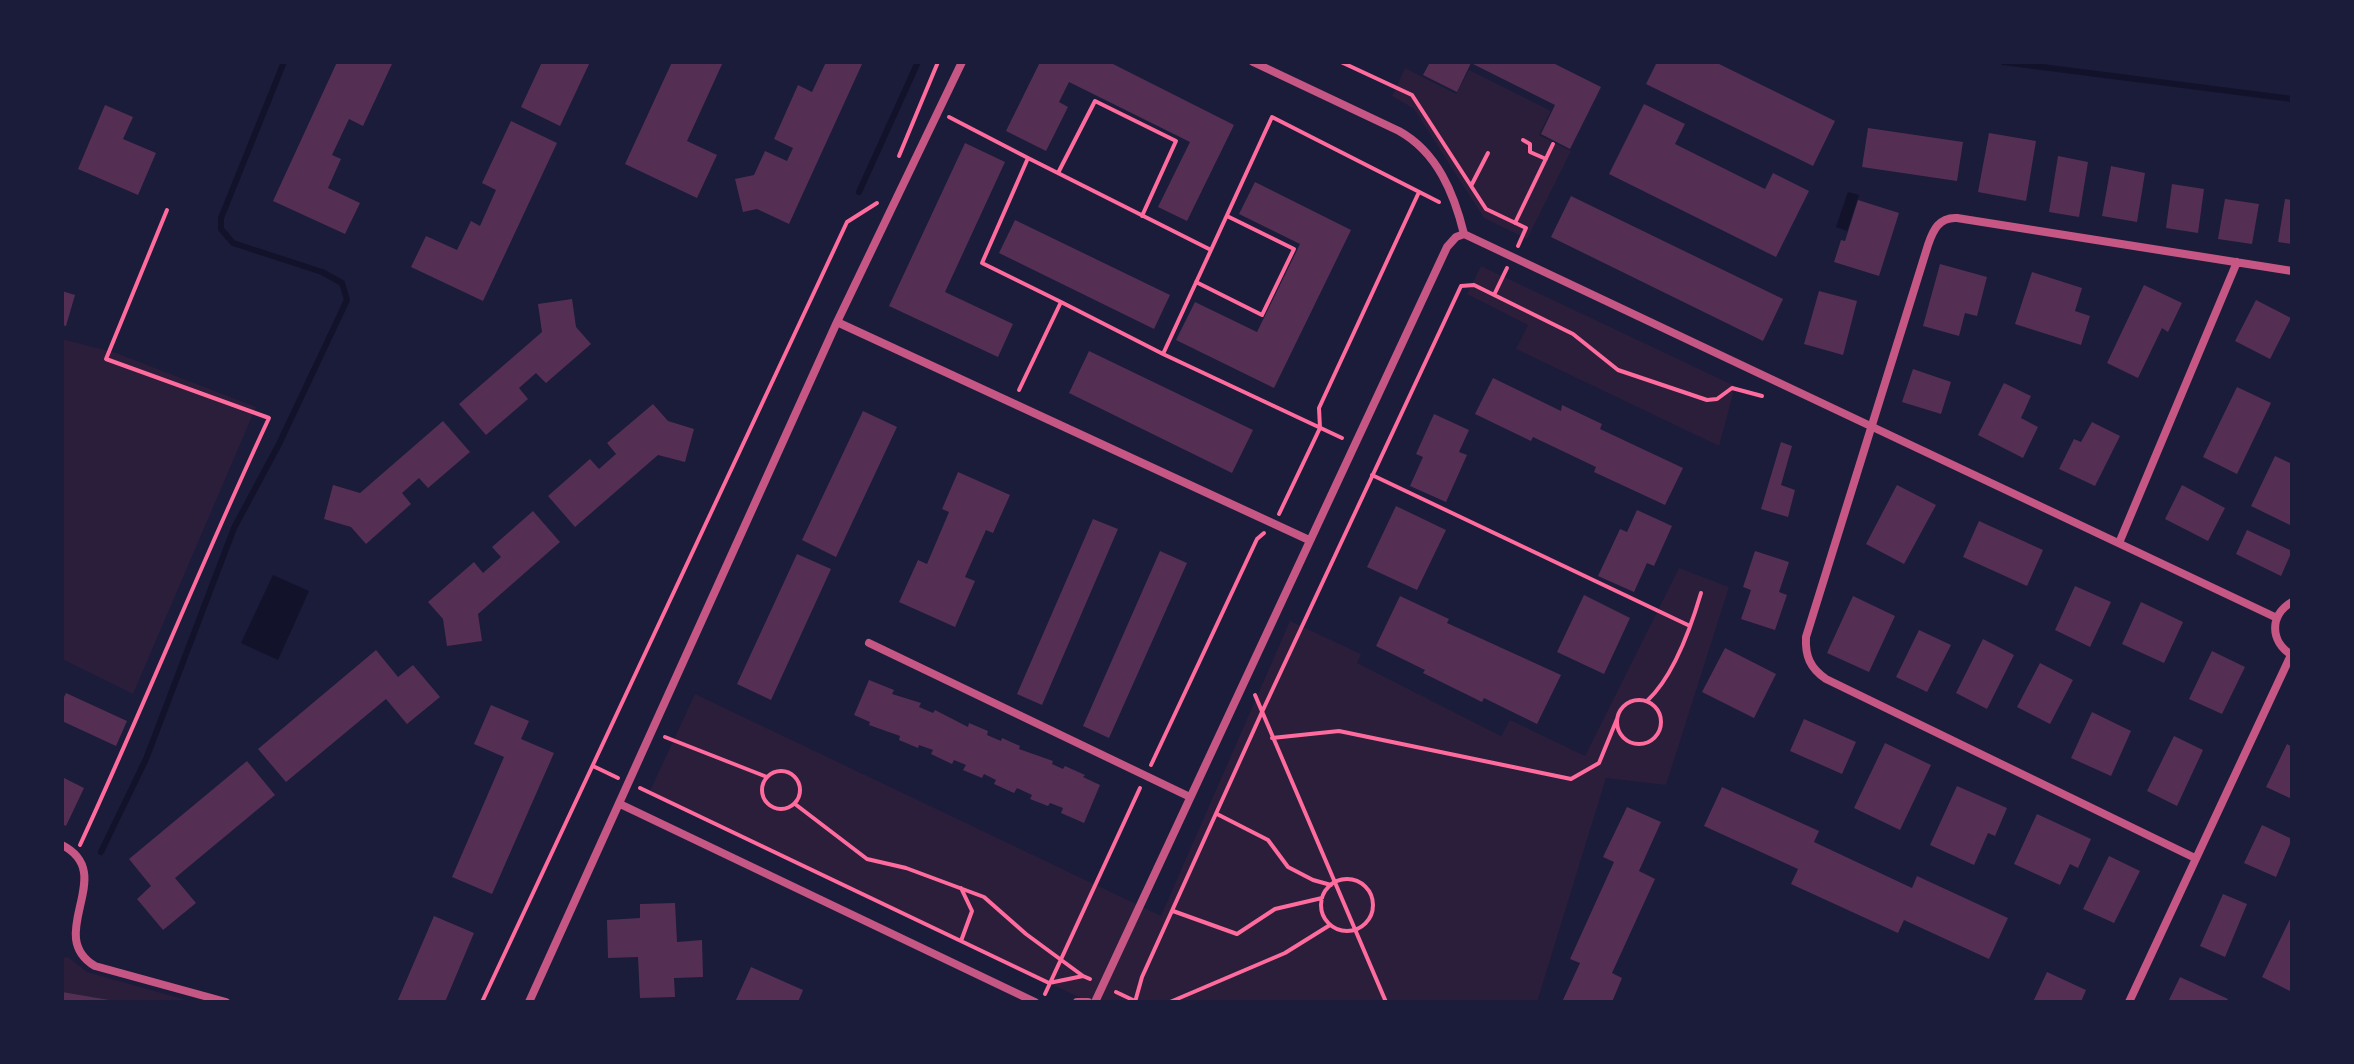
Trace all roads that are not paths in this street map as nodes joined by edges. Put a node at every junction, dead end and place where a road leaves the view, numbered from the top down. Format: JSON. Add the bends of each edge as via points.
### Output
{"nodes":[{"id":1,"x":962,"y":62,"type":"edge"},
{"id":2,"x":1253,"y":62,"type":"edge"},
{"id":3,"x":1464,"y":234,"type":"junction"},
{"id":4,"x":2237,"y":262,"type":"junction"},
{"id":5,"x":2292,"y":271,"type":"edge"},
{"id":6,"x":837,"y":322,"type":"junction"},
{"id":7,"x":1872,"y":426,"type":"junction"},
{"id":8,"x":1309,"y":540,"type":"junction"},
{"id":9,"x":2119,"y":543,"type":"junction"},
{"id":10,"x":2292,"y":602,"type":"edge"},
{"id":11,"x":2277,"y":618,"type":"junction"},
{"id":12,"x":869,"y":643,"type":"dead end"},
{"id":13,"x":2292,"y":655,"type":"edge"},
{"id":14,"x":1190,"y":797,"type":"junction"},
{"id":15,"x":620,"y":804,"type":"junction"},
{"id":16,"x":62,"y":845,"type":"edge"},
{"id":17,"x":2195,"y":858,"type":"junction"},
{"id":18,"x":226,"y":1002,"type":"edge"},
{"id":19,"x":529,"y":1002,"type":"edge"},
{"id":20,"x":1035,"y":1002,"type":"edge"},
{"id":21,"x":1077,"y":1002,"type":"edge"},
{"id":22,"x":1088,"y":1002,"type":"edge"},
{"id":23,"x":1095,"y":1002,"type":"edge"},
{"id":24,"x":2129,"y":1002,"type":"edge"}],
"edges":[{"from":1,"to":6,"type":"street"},
{"from":2,"to":3,"type":"street","via":[[1414,141],[1451,190]]},
{"from":3,"to":7,"type":"street"},
{"from":3,"to":8,"type":"street","via":[[1447,247]]},
{"from":4,"to":5,"type":"street"},
{"from":4,"to":7,"type":"street","via":[[1945,220],[1928,245]]},
{"from":4,"to":9,"type":"street"},
{"from":6,"to":8,"type":"street"},
{"from":6,"to":15,"type":"street"},
{"from":7,"to":9,"type":"street"},
{"from":7,"to":17,"type":"street","via":[[1807,632],[1806,653],[1814,669]]},
{"from":8,"to":14,"type":"street"},
{"from":9,"to":11,"type":"street"},
{"from":10,"to":11,"type":"street"},
{"from":11,"to":13,"type":"street","via":[[2275,635]]},
{"from":12,"to":14,"type":"street"},
{"from":13,"to":17,"type":"street"},
{"from":14,"to":23,"type":"street"},
{"from":15,"to":19,"type":"street"},
{"from":15,"to":20,"type":"street"},
{"from":16,"to":18,"type":"street","via":[[76,855],[85,880],[74,933],[82,956],[95,966]]},
{"from":17,"to":24,"type":"street"},
{"from":21,"to":22,"type":"street"}]}
